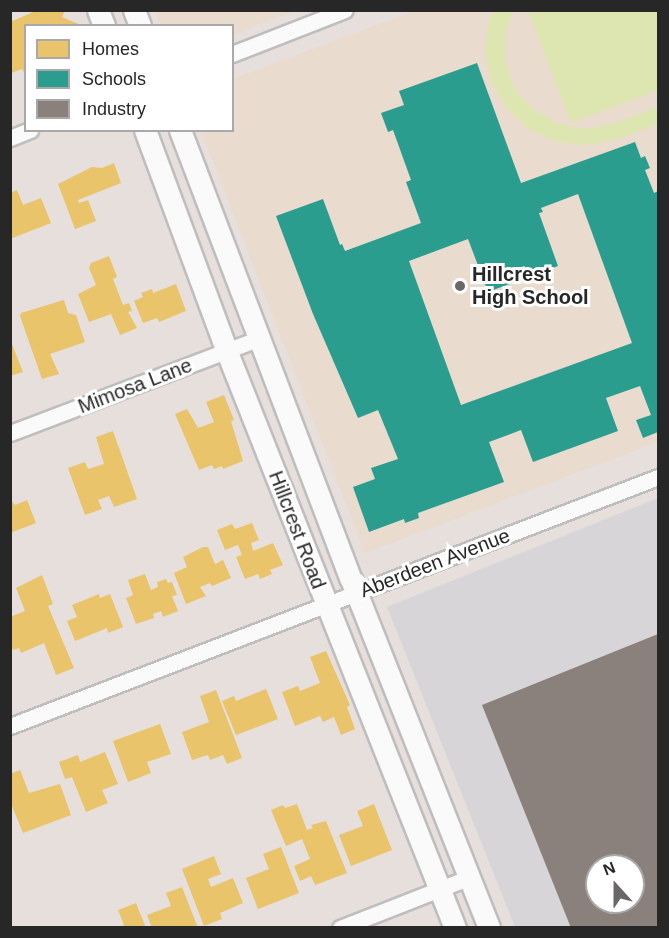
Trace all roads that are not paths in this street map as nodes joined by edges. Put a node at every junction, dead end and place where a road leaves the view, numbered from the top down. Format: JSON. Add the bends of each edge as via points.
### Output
{"nodes":[{"id":1,"x":345,"y":10,"type":"edge"},
{"id":2,"x":234,"y":53,"type":"edge"},
{"id":3,"x":25,"y":132,"type":"edge"},
{"id":4,"x":146,"y":132,"type":"edge"},
{"id":5,"x":181,"y":132,"type":"edge"},
{"id":6,"x":10,"y":138,"type":"edge"},
{"id":7,"x":260,"y":338,"type":"junction"},
{"id":8,"x":227,"y":352,"type":"junction"},
{"id":9,"x":10,"y":433,"type":"edge"},
{"id":10,"x":658,"y":477,"type":"edge"},
{"id":11,"x":357,"y":594,"type":"junction"},
{"id":12,"x":327,"y":605,"type":"junction"},
{"id":13,"x":10,"y":726,"type":"edge"},
{"id":14,"x":470,"y":877,"type":"junction"},
{"id":15,"x":440,"y":889,"type":"junction"},
{"id":16,"x":340,"y":927,"type":"edge"},
{"id":17,"x":455,"y":927,"type":"edge"},
{"id":18,"x":489,"y":927,"type":"edge"}],
"edges":[{"from":1,"to":2,"type":"street"},
{"from":3,"to":6,"type":"street"},
{"from":4,"to":8,"type":"main road","name":"Hillcrest Road"},
{"from":5,"to":7,"type":"main road","name":"Hillcrest Road"},
{"from":7,"to":8,"type":"street","name":"Mimosa Lane"},
{"from":7,"to":11,"type":"main road","name":"Hillcrest Road"},
{"from":8,"to":9,"type":"street","name":"Mimosa Lane"},
{"from":8,"to":12,"type":"main road","name":"Hillcrest Road"},
{"from":10,"to":11,"type":"street","name":"Aberdeen Avenue"},
{"from":11,"to":12,"type":"street","name":"Aberdeen Avenue"},
{"from":11,"to":14,"type":"main road","name":"Hillcrest Road"},
{"from":12,"to":13,"type":"street","name":"Aberdeen Avenue"},
{"from":12,"to":15,"type":"main road","name":"Hillcrest Road"},
{"from":14,"to":15,"type":"street"},
{"from":14,"to":18,"type":"main road","name":"Hillcrest Road"},
{"from":15,"to":16,"type":"street"},
{"from":15,"to":17,"type":"main road","name":"Hillcrest Road"}]}
